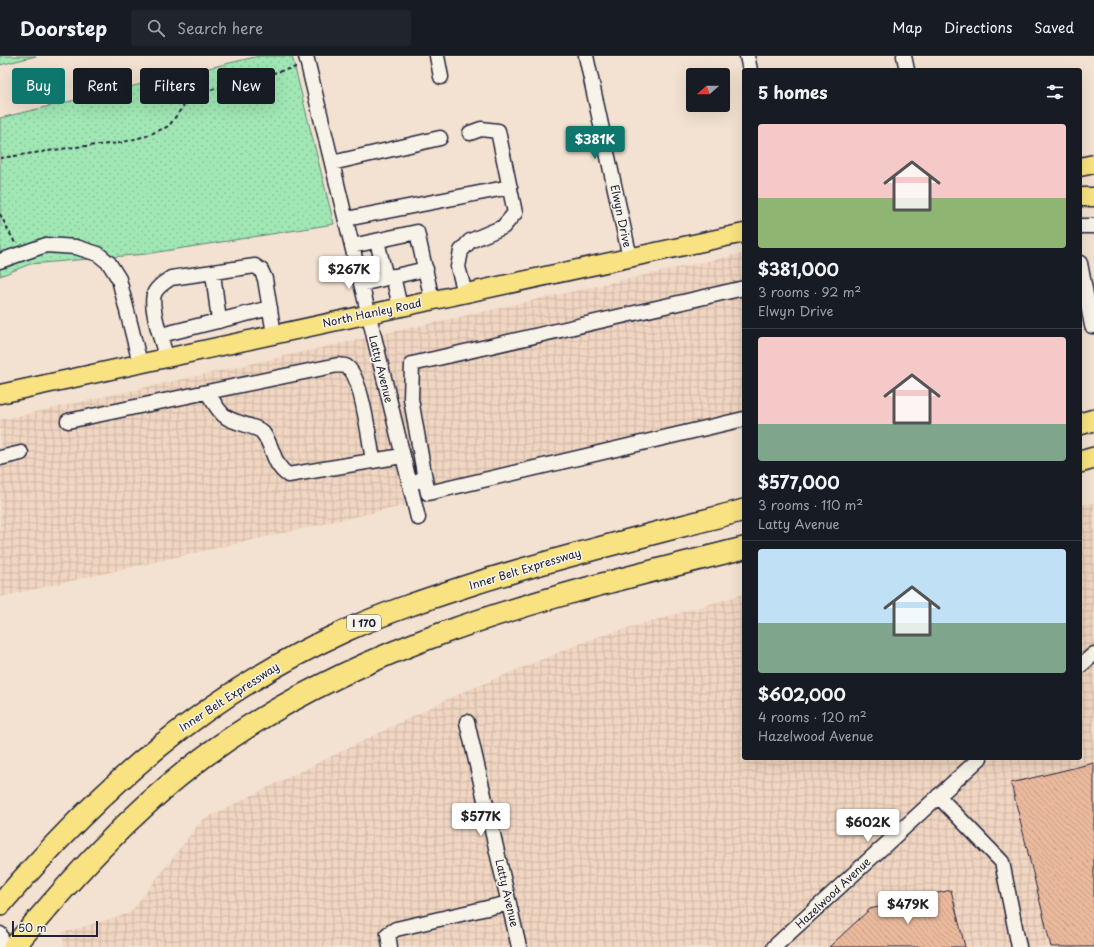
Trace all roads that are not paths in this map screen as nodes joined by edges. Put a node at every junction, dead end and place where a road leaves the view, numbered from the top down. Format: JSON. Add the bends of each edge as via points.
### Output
{"nodes":[{"id":1,"x":437,"y":56,"type":"edge"},
{"id":2,"x":586,"y":56,"type":"edge"},
{"id":3,"x":747,"y":56,"type":"edge"},
{"id":4,"x":904,"y":56,"type":"edge"},
{"id":5,"x":307,"y":60,"type":"edge"},
{"id":6,"x":750,"y":68,"type":"edge"},
{"id":7,"x":907,"y":68,"type":"edge"},
{"id":8,"x":441,"y":77,"type":"dead end"},
{"id":9,"x":470,"y":133,"type":"dead end"},
{"id":10,"x":440,"y":138,"type":"dead end"},
{"id":11,"x":332,"y":163,"type":"junction"},
{"id":12,"x":1094,"y":164,"type":"edge"},
{"id":13,"x":1082,"y":167,"type":"edge"},
{"id":14,"x":510,"y":187,"type":"junction"},
{"id":15,"x":1082,"y":197,"type":"edge"},
{"id":16,"x":1094,"y":197,"type":"edge"},
{"id":17,"x":346,"y":219,"type":"junction"},
{"id":18,"x":1082,"y":226,"type":"edge"},
{"id":19,"x":1094,"y":226,"type":"edge"},
{"id":20,"x":742,"y":233,"type":"edge"},
{"id":21,"x":377,"y":241,"type":"junction"},
{"id":22,"x":352,"y":246,"type":"junction"},
{"id":23,"x":630,"y":258,"type":"junction"},
{"id":24,"x":0,"y":261,"type":"edge"},
{"id":25,"x":1085,"y":266,"type":"edge"},
{"id":26,"x":426,"y":269,"type":"junction"},
{"id":27,"x":213,"y":273,"type":"junction"},
{"id":28,"x":390,"y":277,"type":"junction"},
{"id":29,"x":361,"y":284,"type":"junction"},
{"id":30,"x":742,"y":288,"type":"edge"},
{"id":31,"x":465,"y":293,"type":"junction"},
{"id":32,"x":432,"y":300,"type":"junction"},
{"id":33,"x":400,"y":306,"type":"junction"},
{"id":34,"x":270,"y":308,"type":"junction"},
{"id":35,"x":368,"y":313,"type":"junction"},
{"id":36,"x":219,"y":321,"type":"junction"},
{"id":37,"x":1094,"y":326,"type":"edge"},
{"id":38,"x":160,"y":334,"type":"junction"},
{"id":39,"x":274,"y":334,"type":"junction"},
{"id":40,"x":166,"y":357,"type":"junction"},
{"id":41,"x":140,"y":363,"type":"junction"},
{"id":42,"x":207,"y":392,"type":"junction"},
{"id":43,"x":0,"y":394,"type":"edge"},
{"id":44,"x":742,"y":419,"type":"edge"},
{"id":45,"x":1094,"y":420,"type":"edge"},
{"id":46,"x":68,"y":421,"type":"dead end"},
{"id":47,"x":1082,"y":423,"type":"edge"},
{"id":48,"x":21,"y":453,"type":"dead end"},
{"id":49,"x":402,"y":456,"type":"junction"},
{"id":50,"x":0,"y":458,"type":"edge"},
{"id":51,"x":1094,"y":458,"type":"edge"},
{"id":52,"x":373,"y":461,"type":"junction"},
{"id":53,"x":1082,"y":461,"type":"edge"},
{"id":54,"x":425,"y":479,"type":"junction"},
{"id":55,"x":409,"y":483,"type":"junction"},
{"id":56,"x":742,"y":511,"type":"edge"},
{"id":57,"x":418,"y":518,"type":"dead end"},
{"id":58,"x":742,"y":549,"type":"edge"},
{"id":59,"x":1094,"y":654,"type":"edge"},
{"id":60,"x":1082,"y":664,"type":"edge"},
{"id":61,"x":467,"y":722,"type":"dead end"},
{"id":62,"x":978,"y":760,"type":"edge"},
{"id":63,"x":938,"y":796,"type":"junction"},
{"id":64,"x":509,"y":903,"type":"junction"},
{"id":65,"x":0,"y":905,"type":"edge"},
{"id":66,"x":0,"y":934,"type":"edge"},
{"id":67,"x":3,"y":947,"type":"edge"},
{"id":68,"x":14,"y":947,"type":"edge"},
{"id":69,"x":390,"y":947,"type":"edge"},
{"id":70,"x":519,"y":947,"type":"edge"},
{"id":71,"x":774,"y":947,"type":"edge"},
{"id":72,"x":1019,"y":947,"type":"edge"}],
"edges":[{"from":1,"to":8,"type":"street"},
{"from":2,"to":23,"type":"street","name":"Elwyn Drive"},
{"from":3,"to":6,"type":"street"},
{"from":4,"to":7,"type":"street"},
{"from":5,"to":11,"type":"street","name":"Latty Avenue"},
{"from":9,"to":14,"type":"street","via":[[481,129],[498,132]]},
{"from":10,"to":11,"type":"street"},
{"from":11,"to":17,"type":"street","name":"Latty Avenue"},
{"from":12,"to":13,"type":"main road"},
{"from":14,"to":17,"type":"street"},
{"from":14,"to":31,"type":"street","via":[[515,213],[503,227],[470,240],[461,251],[458,267]]},
{"from":15,"to":16,"type":"main road"},
{"from":17,"to":22,"type":"street","name":"Latty Avenue"},
{"from":18,"to":19,"type":"street"},
{"from":20,"to":23,"type":"main road","name":"North Hanley Road"},
{"from":21,"to":22,"type":"street"},
{"from":21,"to":26,"type":"street","via":[[417,232]]},
{"from":21,"to":28,"type":"street"},
{"from":22,"to":29,"type":"street","name":"Latty Avenue"},
{"from":23,"to":31,"type":"main road","name":"North Hanley Road"},
{"from":24,"to":41,"type":"street","via":[[46,245],[76,247],[98,254],[109,263],[119,279]]},
{"from":25,"to":37,"type":"street"},
{"from":26,"to":28,"type":"street"},
{"from":26,"to":32,"type":"street"},
{"from":27,"to":34,"type":"street","via":[[255,266],[261,270],[265,279]]},
{"from":27,"to":36,"type":"street"},
{"from":27,"to":38,"type":"street","via":[[171,278],[160,285],[154,294],[153,306]]},
{"from":28,"to":29,"type":"street"},
{"from":28,"to":33,"type":"street"},
{"from":29,"to":35,"type":"street","name":"Latty Avenue"},
{"from":30,"to":54,"type":"street","via":[[412,364],[411,399]]},
{"from":31,"to":32,"type":"main road","name":"North Hanley Road"},
{"from":32,"to":33,"type":"main road","name":"North Hanley Road"},
{"from":33,"to":35,"type":"main road","name":"North Hanley Road"},
{"from":34,"to":36,"type":"street"},
{"from":34,"to":39,"type":"street"},
{"from":35,"to":39,"type":"main road","name":"North Hanley Road"},
{"from":35,"to":49,"type":"street","name":"Latty Avenue"},
{"from":36,"to":38,"type":"street"},
{"from":38,"to":40,"type":"street"},
{"from":39,"to":40,"type":"main road","name":"North Hanley Road"},
{"from":40,"to":41,"type":"main road","name":"North Hanley Road"},
{"from":41,"to":43,"type":"main road","name":"North Hanley Road"},
{"from":42,"to":46,"type":"street"},
{"from":42,"to":52,"type":"street","via":[[224,416],[237,424],[262,431],[271,446],[276,464],[288,475]]},
{"from":42,"to":52,"type":"street","via":[[338,365],[347,366],[359,388]]},
{"from":44,"to":54,"type":"street","via":[[428,493]]},
{"from":45,"to":47,"type":"highway"},
{"from":48,"to":50,"type":"street"},
{"from":49,"to":52,"type":"street"},
{"from":49,"to":55,"type":"street","name":"Latty Avenue"},
{"from":51,"to":53,"type":"highway"},
{"from":54,"to":55,"type":"street"},
{"from":55,"to":57,"type":"street","name":"Latty Avenue"},
{"from":56,"to":65,"type":"highway","name":"Inner Belt Expressway","number":"I 170","via":[[584,551],[475,583],[380,616],[314,646],[252,680],[193,720],[131,768],[46,853]]},
{"from":58,"to":68,"type":"highway","via":[[577,592],[457,628],[378,657],[328,680],[267,714],[200,760],[136,814],[57,896]]},
{"from":59,"to":60,"type":"street"},
{"from":61,"to":64,"type":"street","name":"Latty Avenue"},
{"from":62,"to":63,"type":"street","name":"Hazelwood Avenue"},
{"from":63,"to":71,"type":"street","name":"Hazelwood Avenue"},
{"from":63,"to":72,"type":"street","via":[[1002,862]]},
{"from":64,"to":69,"type":"street","via":[[396,929],[388,934]]},
{"from":64,"to":70,"type":"street","name":"Latty Avenue"},
{"from":66,"to":67,"type":"street"}]}
